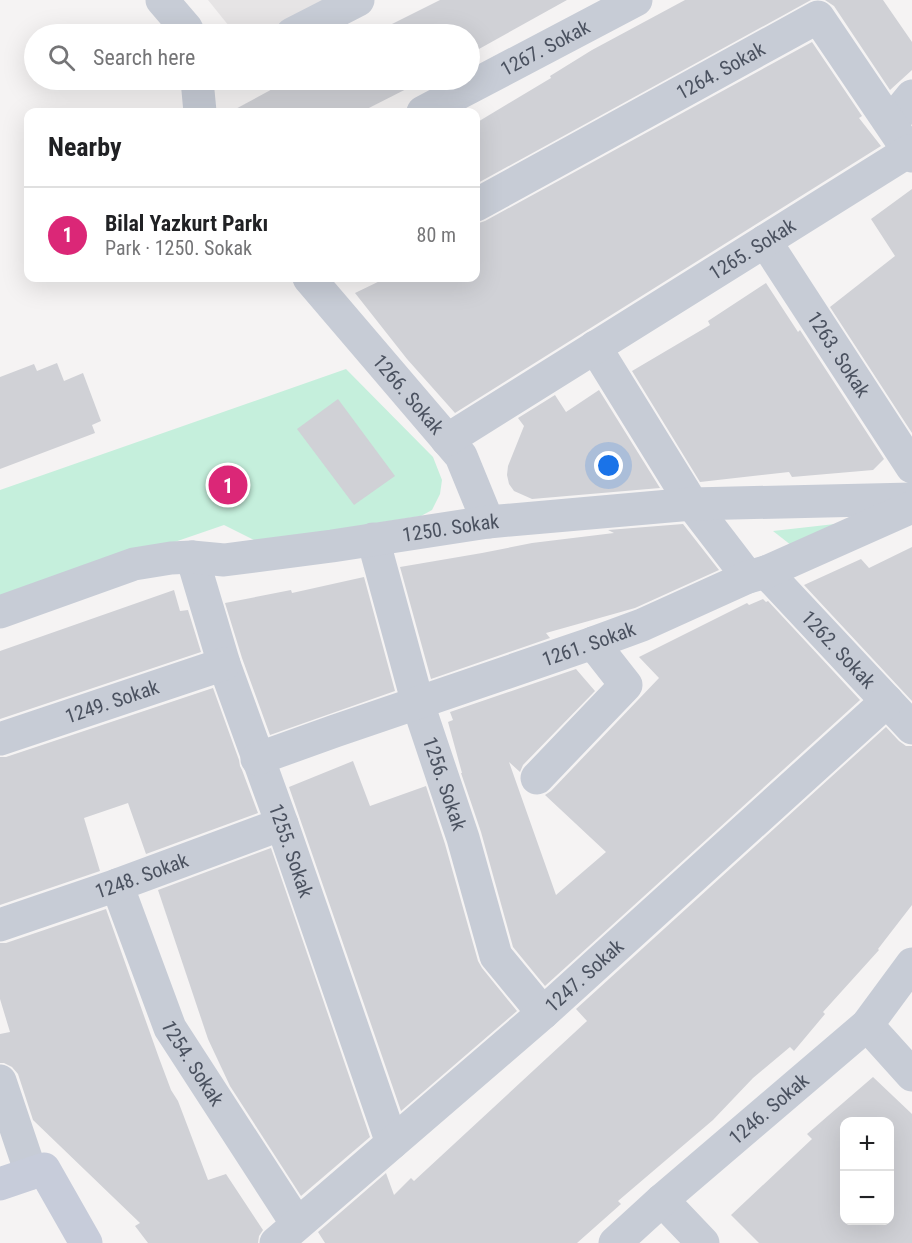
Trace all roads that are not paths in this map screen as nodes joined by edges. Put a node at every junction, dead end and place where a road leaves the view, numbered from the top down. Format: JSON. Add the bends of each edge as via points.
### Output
{"nodes":[{"id":1,"x":162,"y":0,"type":"edge"},
{"id":2,"x":358,"y":0,"type":"edge"},
{"id":3,"x":636,"y":0,"type":"edge"},
{"id":4,"x":183,"y":24,"type":"edge"},
{"id":5,"x":311,"y":24,"type":"edge"},
{"id":6,"x":480,"y":82,"type":"edge"},
{"id":7,"x":465,"y":90,"type":"edge"},
{"id":8,"x":912,"y":96,"type":"edge"},
{"id":9,"x":431,"y":108,"type":"edge"},
{"id":10,"x":904,"y":144,"type":"edge"},
{"id":11,"x":480,"y":204,"type":"edge"},
{"id":12,"x":765,"y":241,"type":"junction"},
{"id":13,"x":325,"y":282,"type":"edge"},
{"id":14,"x":595,"y":347,"type":"junction"},
{"id":15,"x":447,"y":440,"type":"junction"},
{"id":16,"x":912,"y":467,"type":"edge"},
{"id":17,"x":912,"y":499,"type":"edge"},
{"id":18,"x":692,"y":504,"type":"junction"},
{"id":19,"x":912,"y":507,"type":"edge"},
{"id":20,"x":488,"y":522,"type":"junction"},
{"id":21,"x":373,"y":540,"type":"junction"},
{"id":22,"x":192,"y":557,"type":"junction"},
{"id":23,"x":757,"y":574,"type":"junction"},
{"id":24,"x":0,"y":612,"type":"edge"},
{"id":25,"x":593,"y":643,"type":"junction"},
{"id":26,"x":224,"y":664,"type":"junction"},
{"id":27,"x":887,"y":700,"type":"junction"},
{"id":28,"x":418,"y":704,"type":"junction"},
{"id":29,"x":912,"y":728,"type":"edge"},
{"id":30,"x":0,"y":739,"type":"edge"},
{"id":31,"x":258,"y":759,"type":"junction"},
{"id":32,"x":537,"y":778,"type":"dead end"},
{"id":33,"x":282,"y":825,"type":"junction"},
{"id":34,"x":117,"y":885,"type":"junction"},
{"id":35,"x":0,"y":925,"type":"edge"},
{"id":36,"x":912,"y":964,"type":"edge"},
{"id":37,"x":543,"y":1013,"type":"junction"},
{"id":38,"x":867,"y":1025,"type":"junction"},
{"id":39,"x":912,"y":1075,"type":"edge"},
{"id":40,"x":0,"y":1081,"type":"edge"},
{"id":41,"x":392,"y":1143,"type":"junction"},
{"id":42,"x":31,"y":1173,"type":"junction"},
{"id":43,"x":0,"y":1184,"type":"edge"},
{"id":44,"x":662,"y":1200,"type":"junction"},
{"id":45,"x":287,"y":1234,"type":"edge"},
{"id":46,"x":86,"y":1243,"type":"edge"},
{"id":47,"x":615,"y":1243,"type":"edge"},
{"id":48,"x":703,"y":1243,"type":"edge"}],
"edges":[{"from":1,"to":4,"type":"street"},
{"from":2,"to":5,"type":"street"},
{"from":3,"to":6,"type":"street","name":"1267. Sokak"},
{"from":7,"to":9,"type":"street","name":"1267. Sokak"},
{"from":8,"to":10,"type":"street","via":[[903,107]]},
{"from":10,"to":11,"type":"street","name":"1264. Sokak","via":[[818,17]]},
{"from":10,"to":12,"type":"street","name":"1265. Sokak"},
{"from":12,"to":14,"type":"street","name":"1265. Sokak"},
{"from":12,"to":16,"type":"street","name":"1263. Sokak"},
{"from":13,"to":15,"type":"street","name":"1266. Sokak"},
{"from":14,"to":15,"type":"street","name":"1265. Sokak"},
{"from":14,"to":18,"type":"street"},
{"from":15,"to":20,"type":"street","name":"1266. Sokak","via":[[460,456]]},
{"from":17,"to":18,"type":"street","name":"1250. Sokak"},
{"from":18,"to":20,"type":"street","name":"1250. Sokak"},
{"from":18,"to":23,"type":"street"},
{"from":19,"to":23,"type":"street","name":"1261. Sokak"},
{"from":20,"to":21,"type":"street","name":"1250. Sokak"},
{"from":21,"to":22,"type":"street","name":"1250. Sokak","via":[[224,560]]},
{"from":21,"to":28,"type":"street","name":"1256. Sokak"},
{"from":22,"to":24,"type":"street","name":"1250. Sokak","via":[[134,564]]},
{"from":22,"to":26,"type":"street","name":"1255. Sokak"},
{"from":23,"to":25,"type":"street","name":"1261. Sokak"},
{"from":23,"to":27,"type":"street","name":"1262. Sokak"},
{"from":25,"to":28,"type":"street","name":"1261. Sokak"},
{"from":25,"to":32,"type":"street","via":[[626,685]]},
{"from":26,"to":30,"type":"street","name":"1249. Sokak"},
{"from":26,"to":31,"type":"street","name":"1255. Sokak"},
{"from":27,"to":29,"type":"street","name":"1262. Sokak"},
{"from":27,"to":37,"type":"street","name":"1247. Sokak"},
{"from":28,"to":31,"type":"street","name":"1261. Sokak"},
{"from":28,"to":37,"type":"street","name":"1256. Sokak","via":[[463,838],[496,956]]},
{"from":31,"to":33,"type":"street","name":"1255. Sokak"},
{"from":33,"to":34,"type":"street","name":"1248. Sokak"},
{"from":33,"to":41,"type":"street","name":"1255. Sokak"},
{"from":34,"to":35,"type":"street","name":"1248. Sokak"},
{"from":34,"to":45,"type":"street","name":"1254. Sokak","via":[[170,1028]]},
{"from":36,"to":38,"type":"street","name":"1246. Sokak"},
{"from":37,"to":41,"type":"street","name":"1247. Sokak"},
{"from":38,"to":39,"type":"street"},
{"from":38,"to":44,"type":"street","name":"1246. Sokak"},
{"from":40,"to":42,"type":"street"},
{"from":41,"to":45,"type":"street","name":"1247. Sokak"},
{"from":42,"to":43,"type":"street"},
{"from":42,"to":46,"type":"street","via":[[44,1169]]},
{"from":44,"to":47,"type":"street","name":"1246. Sokak"},
{"from":44,"to":48,"type":"street"}]}
